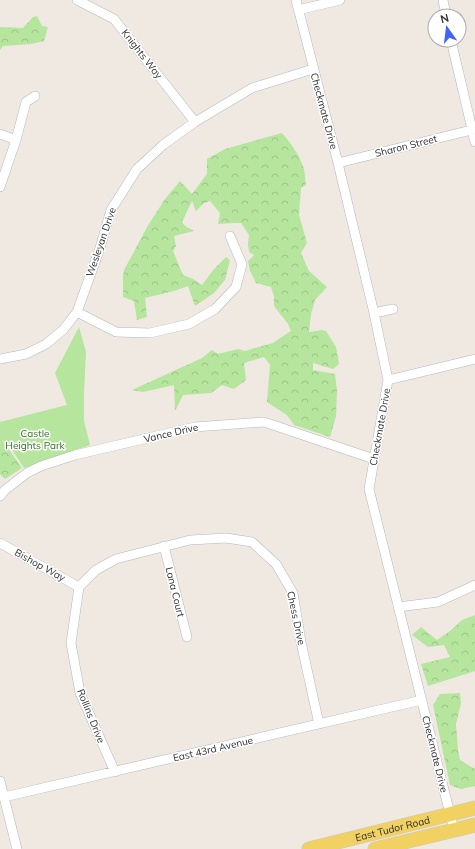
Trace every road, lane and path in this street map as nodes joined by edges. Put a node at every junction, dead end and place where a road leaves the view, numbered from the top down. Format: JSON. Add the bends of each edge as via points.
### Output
{"nodes":[{"id":1,"x":77,"y":0,"type":"edge"},
{"id":2,"x":296,"y":0,"type":"edge"},
{"id":3,"x":340,"y":0,"type":"edge"},
{"id":4,"x":298,"y":10,"type":"junction"},
{"id":5,"x":453,"y":48,"type":"edge"},
{"id":6,"x":313,"y":69,"type":"junction"},
{"id":7,"x":35,"y":96,"type":"dead end"},
{"id":8,"x":195,"y":122,"type":"junction"},
{"id":9,"x":473,"y":130,"type":"edge"},
{"id":10,"x":0,"y":134,"type":"edge"},
{"id":11,"x":16,"y":140,"type":"junction"},
{"id":12,"x":475,"y":142,"type":"edge"},
{"id":13,"x":338,"y":163,"type":"junction"},
{"id":14,"x":0,"y":186,"type":"edge"},
{"id":15,"x":230,"y":236,"type":"dead end"},
{"id":16,"x":393,"y":308,"type":"dead end"},
{"id":17,"x":77,"y":312,"type":"junction"},
{"id":18,"x":374,"y":313,"type":"junction"},
{"id":19,"x":0,"y":359,"type":"edge"},
{"id":20,"x":475,"y":359,"type":"edge"},
{"id":21,"x":388,"y":380,"type":"junction"},
{"id":22,"x":374,"y":459,"type":"junction"},
{"id":23,"x":0,"y":496,"type":"edge"},
{"id":24,"x":0,"y":543,"type":"edge"},
{"id":25,"x":164,"y":546,"type":"junction"},
{"id":26,"x":475,"y":585,"type":"edge"},
{"id":27,"x":79,"y":587,"type":"junction"},
{"id":28,"x":398,"y":607,"type":"junction"},
{"id":29,"x":187,"y":637,"type":"dead end"},
{"id":30,"x":422,"y":700,"type":"junction"},
{"id":31,"x":319,"y":724,"type":"junction"},
{"id":32,"x":115,"y":772,"type":"junction"},
{"id":33,"x":0,"y":781,"type":"edge"},
{"id":34,"x":4,"y":797,"type":"junction"},
{"id":35,"x":475,"y":808,"type":"edge"},
{"id":36,"x":450,"y":814,"type":"junction"},
{"id":37,"x":475,"y":826,"type":"edge"},
{"id":38,"x":454,"y":830,"type":"junction"},
{"id":39,"x":18,"y":849,"type":"edge"},
{"id":40,"x":309,"y":849,"type":"edge"},
{"id":41,"x":374,"y":849,"type":"edge"}],
"edges":[{"from":1,"to":8,"type":"street","name":"Knights Way","via":[[114,19]]},
{"from":2,"to":4,"type":"street","name":"Checkmate Drive"},
{"from":3,"to":4,"type":"street"},
{"from":4,"to":6,"type":"street","name":"Checkmate Drive"},
{"from":5,"to":9,"type":"street"},
{"from":6,"to":8,"type":"street","name":"Wesleyan Drive","via":[[252,88]]},
{"from":6,"to":13,"type":"street","name":"Checkmate Drive"},
{"from":7,"to":11,"type":"street","via":[[26,102]]},
{"from":8,"to":17,"type":"street","name":"Wesleyan Drive","via":[[163,145],[137,169],[111,210]]},
{"from":9,"to":12,"type":"street"},
{"from":9,"to":13,"type":"street","name":"Sharon Street"},
{"from":10,"to":11,"type":"street"},
{"from":11,"to":14,"type":"street"},
{"from":13,"to":18,"type":"street","name":"Checkmate Drive"},
{"from":15,"to":17,"type":"street","via":[[242,264],[236,287],[216,309],[189,324],[150,333],[116,332]]},
{"from":16,"to":18,"type":"street"},
{"from":17,"to":19,"type":"street","name":"Wesleyan Drive","via":[[63,330],[46,344],[26,354]]},
{"from":18,"to":21,"type":"street","name":"Checkmate Drive"},
{"from":20,"to":21,"type":"street"},
{"from":21,"to":22,"type":"street","name":"Checkmate Drive"},
{"from":22,"to":23,"type":"street","name":"Vance Drive","via":[[264,422],[194,427],[75,455],[41,466],[27,473]]},
{"from":22,"to":28,"type":"street","name":"Checkmate Drive","via":[[369,490]]},
{"from":24,"to":27,"type":"street","name":"Bishop Way"},
{"from":25,"to":27,"type":"street","via":[[116,559],[96,570]]},
{"from":25,"to":29,"type":"street","name":"Lana Court"},
{"from":25,"to":31,"type":"street","name":"Chess Drive","via":[[190,540],[226,538],[252,542],[276,564],[293,593]]},
{"from":26,"to":28,"type":"street","via":[[438,602]]},
{"from":27,"to":32,"type":"street","name":"Rollins Drive","via":[[71,643],[80,693]]},
{"from":28,"to":30,"type":"street","name":"Checkmate Drive"},
{"from":30,"to":31,"type":"street","name":"East 43rd Avenue"},
{"from":30,"to":36,"type":"street","name":"Checkmate Drive"},
{"from":31,"to":32,"type":"street","name":"East 43rd Avenue"},
{"from":32,"to":34,"type":"street","name":"East 43rd Avenue"},
{"from":33,"to":34,"type":"street"},
{"from":34,"to":39,"type":"street"},
{"from":35,"to":36,"type":"main road","name":"East Tudor Road"},
{"from":36,"to":38,"type":"street","name":"Checkmate Drive"},
{"from":36,"to":40,"type":"main road","name":"East Tudor Road"},
{"from":37,"to":38,"type":"main road","name":"East Tudor Road"},
{"from":38,"to":41,"type":"main road","name":"East Tudor Road"}]}
